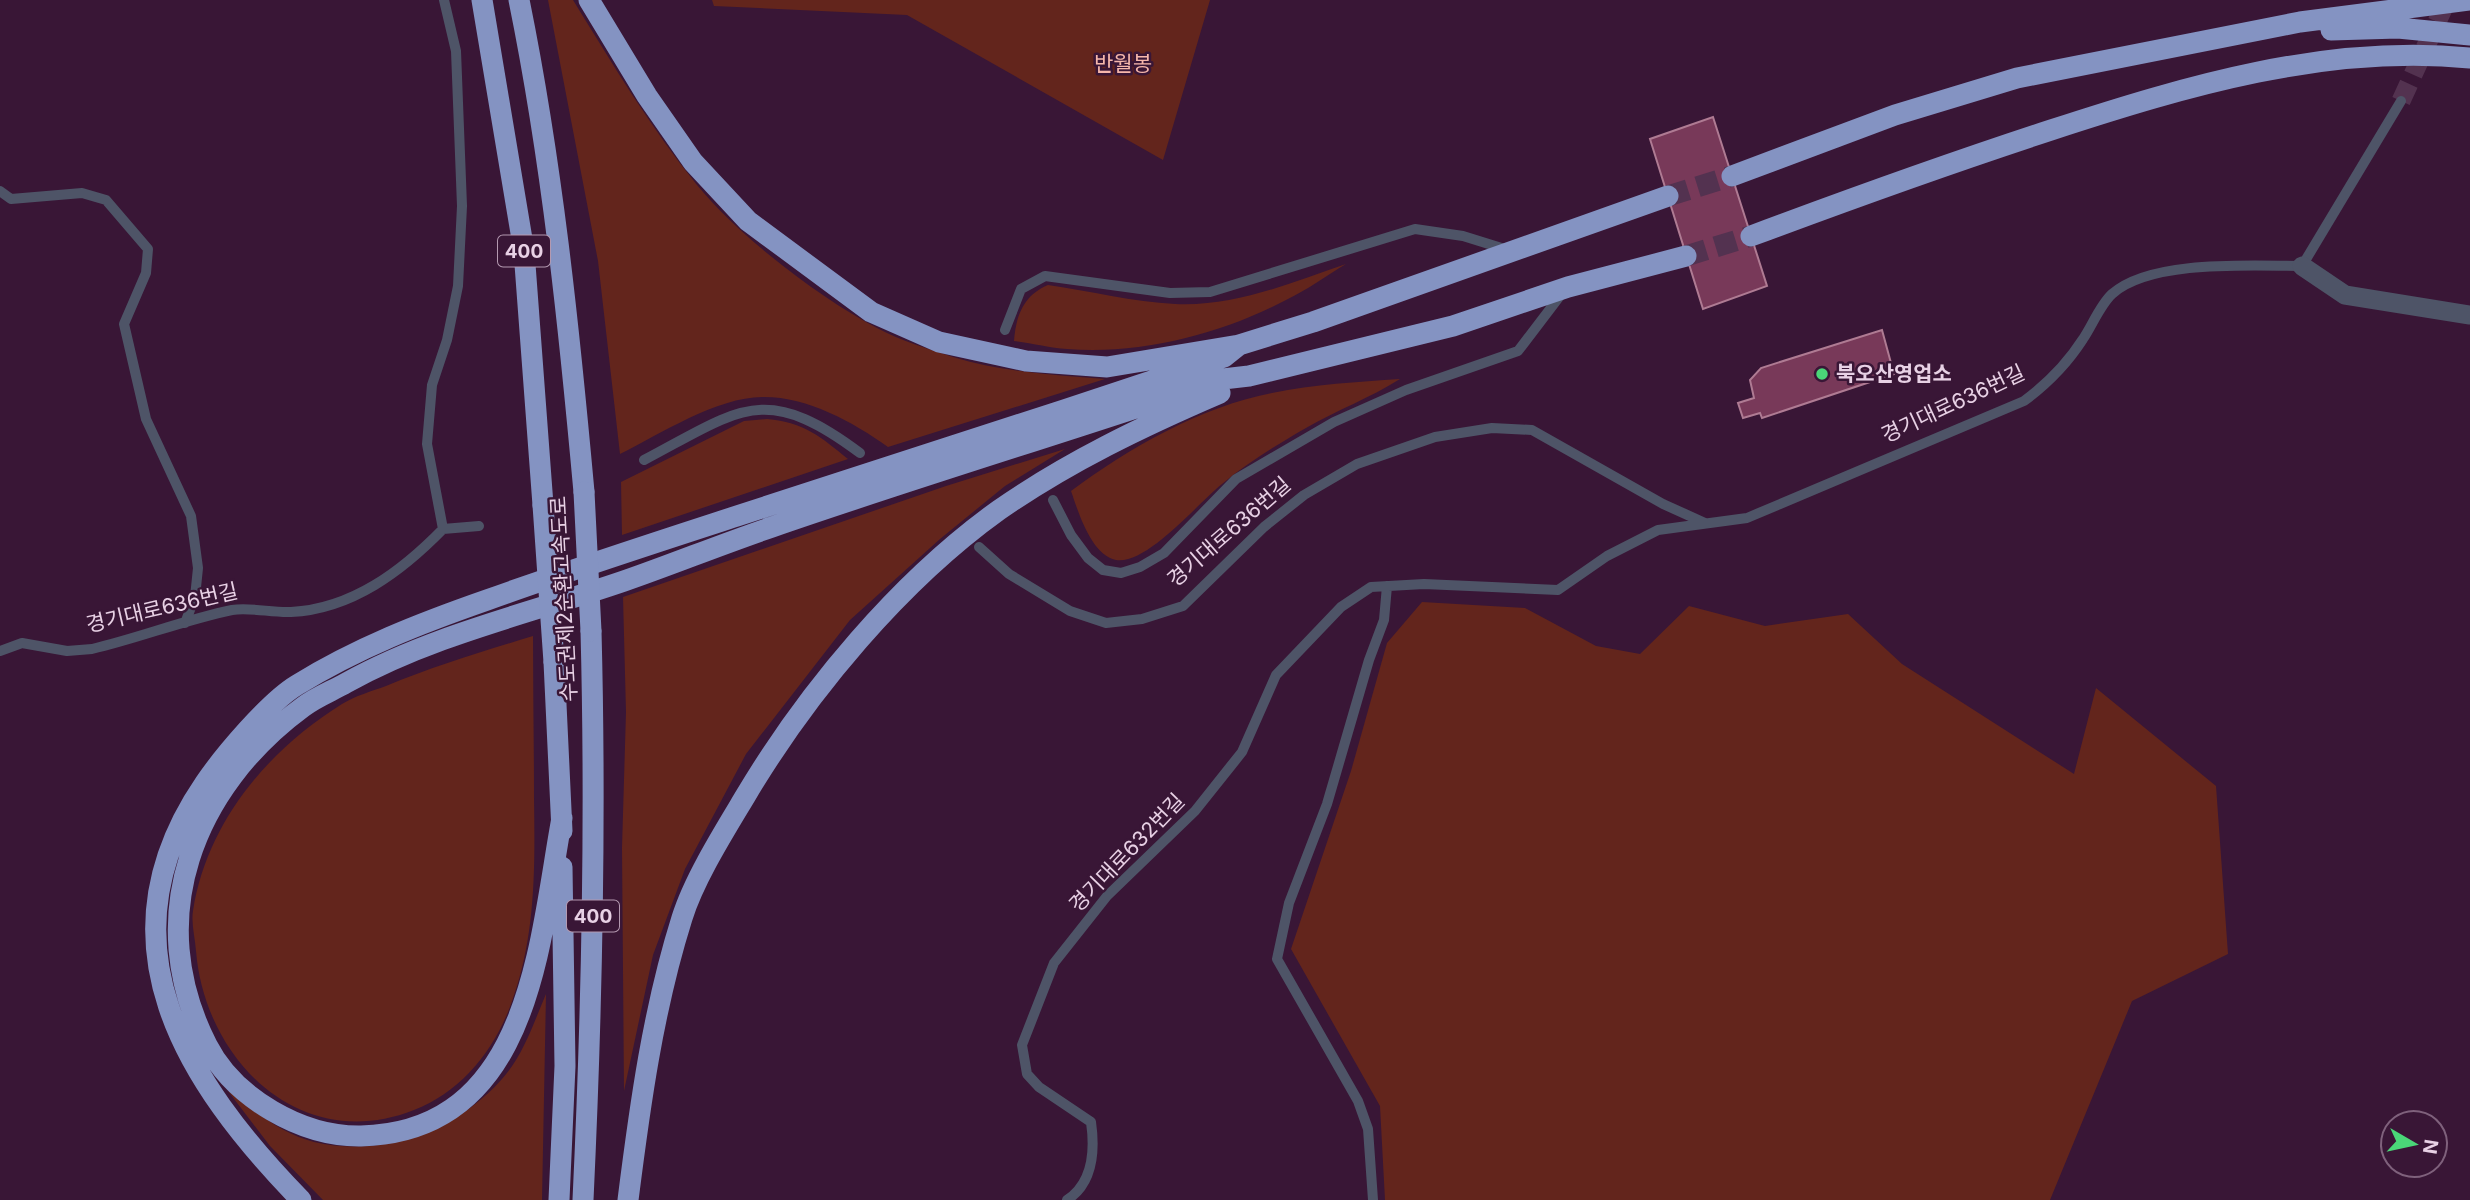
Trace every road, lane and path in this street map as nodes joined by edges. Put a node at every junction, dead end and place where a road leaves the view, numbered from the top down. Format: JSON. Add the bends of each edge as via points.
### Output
{"nodes":[{"id":1,"x":444,"y":0,"type":"edge"},
{"id":2,"x":482,"y":0,"type":"edge"},
{"id":3,"x":519,"y":0,"type":"edge"},
{"id":4,"x":589,"y":0,"type":"edge"},
{"id":5,"x":2470,"y":0,"type":"edge"},
{"id":6,"x":2249,"y":34,"type":"junction"},
{"id":7,"x":2470,"y":34,"type":"edge"},
{"id":8,"x":2470,"y":58,"type":"edge"},
{"id":9,"x":2310,"y":64,"type":"junction"},
{"id":10,"x":2470,"y":73,"type":"edge"},
{"id":11,"x":2401,"y":101,"type":"tunnel mouth"},
{"id":12,"x":1732,"y":176,"type":"tunnel mouth"},
{"id":13,"x":0,"y":191,"type":"edge"},
{"id":14,"x":1668,"y":196,"type":"tunnel mouth"},
{"id":15,"x":1751,"y":236,"type":"tunnel mouth"},
{"id":16,"x":1514,"y":252,"type":"junction"},
{"id":17,"x":1686,"y":256,"type":"tunnel mouth"},
{"id":18,"x":2302,"y":266,"type":"junction"},
{"id":19,"x":1568,"y":287,"type":"junction"},
{"id":20,"x":2470,"y":315,"type":"edge"},
{"id":21,"x":1005,"y":330,"type":"dead end"},
{"id":22,"x":1239,"y":345,"type":"junction"},
{"id":23,"x":1249,"y":376,"type":"junction"},
{"id":24,"x":860,"y":453,"type":"dead end"},
{"id":25,"x":644,"y":460,"type":"dead end"},
{"id":26,"x":1053,"y":500,"type":"dead end"},
{"id":27,"x":1707,"y":524,"type":"junction"},
{"id":28,"x":479,"y":526,"type":"dead end"},
{"id":29,"x":443,"y":529,"type":"junction"},
{"id":30,"x":979,"y":548,"type":"dead end"},
{"id":31,"x":1387,"y":586,"type":"junction"},
{"id":32,"x":1341,"y":607,"type":"joint"},
{"id":33,"x":185,"y":623,"type":"junction"},
{"id":34,"x":0,"y":651,"type":"edge"},
{"id":35,"x":562,"y":818,"type":"junction"},
{"id":36,"x":301,"y":1200,"type":"edge"},
{"id":37,"x":559,"y":1200,"type":"edge"},
{"id":38,"x":583,"y":1200,"type":"edge"},
{"id":39,"x":628,"y":1200,"type":"edge"},
{"id":40,"x":1067,"y":1200,"type":"edge"},
{"id":41,"x":1373,"y":1200,"type":"edge"}],
"edges":[{"from":1,"to":29,"type":"lane","via":[[456,51],[462,206],[458,286],[432,385],[427,444]]},
{"from":2,"to":35,"type":"highway","name":"수도권제2순환고속도로","number":"400","bridge":true,"via":[[524,251]]},
{"from":3,"to":38,"type":"highway","name":"수도권제2순환고속도로","number":"400","bridge":true,"via":[[538,94],[566,298],[584,492],[595,780],[593,986]]},
{"from":4,"to":22,"type":"highway","via":[[693,162],[748,221],[871,312],[939,342],[1026,361],[1107,367]]},
{"from":5,"to":6,"type":"highway","via":[[2312,20]]},
{"from":6,"to":7,"type":"highway","via":[[2398,28]]},
{"from":6,"to":12,"type":"highway","via":[[2017,78],[1895,115]]},
{"from":8,"to":9,"type":"highway","via":[[2401,54]]},
{"from":9,"to":10,"type":"highway","via":[[2401,64]]},
{"from":9,"to":15,"type":"highway","via":[[2199,84],[2145,100],[1914,175]]},
{"from":11,"to":18,"type":"lane"},
{"from":13,"to":33,"type":"lane","via":[[11,200],[82,193],[106,200],[148,249],[146,273],[124,324],[146,419],[191,516],[198,568],[195,597]]},
{"from":14,"to":16,"type":"highway"},
{"from":16,"to":21,"type":"lane","via":[[1464,236],[1415,229],[1210,292],[1170,293],[1045,276],[1021,289]]},
{"from":16,"to":22,"type":"highway"},
{"from":17,"to":19,"type":"highway"},
{"from":18,"to":20,"type":"street","via":[[2345,295]]},
{"from":18,"to":27,"type":"lane","name":"경기대로636번길","via":[[2181,269],[2140,279],[2112,294],[2078,347],[2047,384],[2024,401],[1748,518]]},
{"from":19,"to":23,"type":"highway","via":[[1453,326]]},
{"from":19,"to":26,"type":"lane","via":[[1518,351],[1406,390],[1334,422],[1236,479],[1164,553],[1140,567],[1121,573],[1103,570],[1071,535]]},
{"from":22,"to":36,"type":"highway","via":[[1224,357],[622,553],[396,632],[293,687],[224,755],[190,805],[166,859],[156,905],[154,948],[181,1041],[202,1079],[230,1119]]},
{"from":23,"to":35,"type":"highway","via":[[1223,379],[771,527],[622,582],[393,657],[305,705],[252,751],[209,814],[188,856],[178,904],[180,963],[191,1014],[215,1059],[281,1117],[310,1129],[358,1136],[397,1132],[431,1120],[459,1101],[489,1074],[513,1037],[531,987]]},
{"from":23,"to":39,"type":"highway","via":[[1228,390],[1116,439],[999,510],[913,583],[828,675],[764,765],[682,915],[646,1063]]},
{"from":24,"to":25,"type":"lane","via":[[828,429],[769,408],[733,413]]},
{"from":27,"to":30,"type":"lane","name":"경기대로636번길","via":[[1532,430],[1492,428],[1435,437],[1357,464],[1304,495],[1264,527],[1183,606],[1142,619],[1107,623],[1070,611],[1009,574]]},
{"from":27,"to":31,"type":"lane","name":"경기대로636번길","via":[[1658,530],[1607,556],[1558,590]]},
{"from":28,"to":29,"type":"lane"},
{"from":29,"to":33,"type":"lane","name":"경기대로636번길","via":[[416,557],[366,592],[292,612],[236,610]]},
{"from":31,"to":32,"type":"lane","name":"경기대로636번길","via":[[1371,587]]},
{"from":31,"to":41,"type":"lane","via":[[1384,620],[1327,804],[1289,903],[1277,959],[1358,1101],[1368,1129]]},
{"from":32,"to":40,"type":"lane","name":"경기대로632번길","via":[[1276,675],[1242,752],[1195,811],[1107,896],[1054,963],[1022,1045],[1027,1074],[1091,1122],[1092,1165]]},
{"from":33,"to":34,"type":"lane","name":"경기대로636번길","via":[[92,649],[67,651],[22,643]]},
{"from":35,"to":37,"type":"highway","name":"수도권제2순환고속도로","number":"400","via":[[565,1066]]}]}
